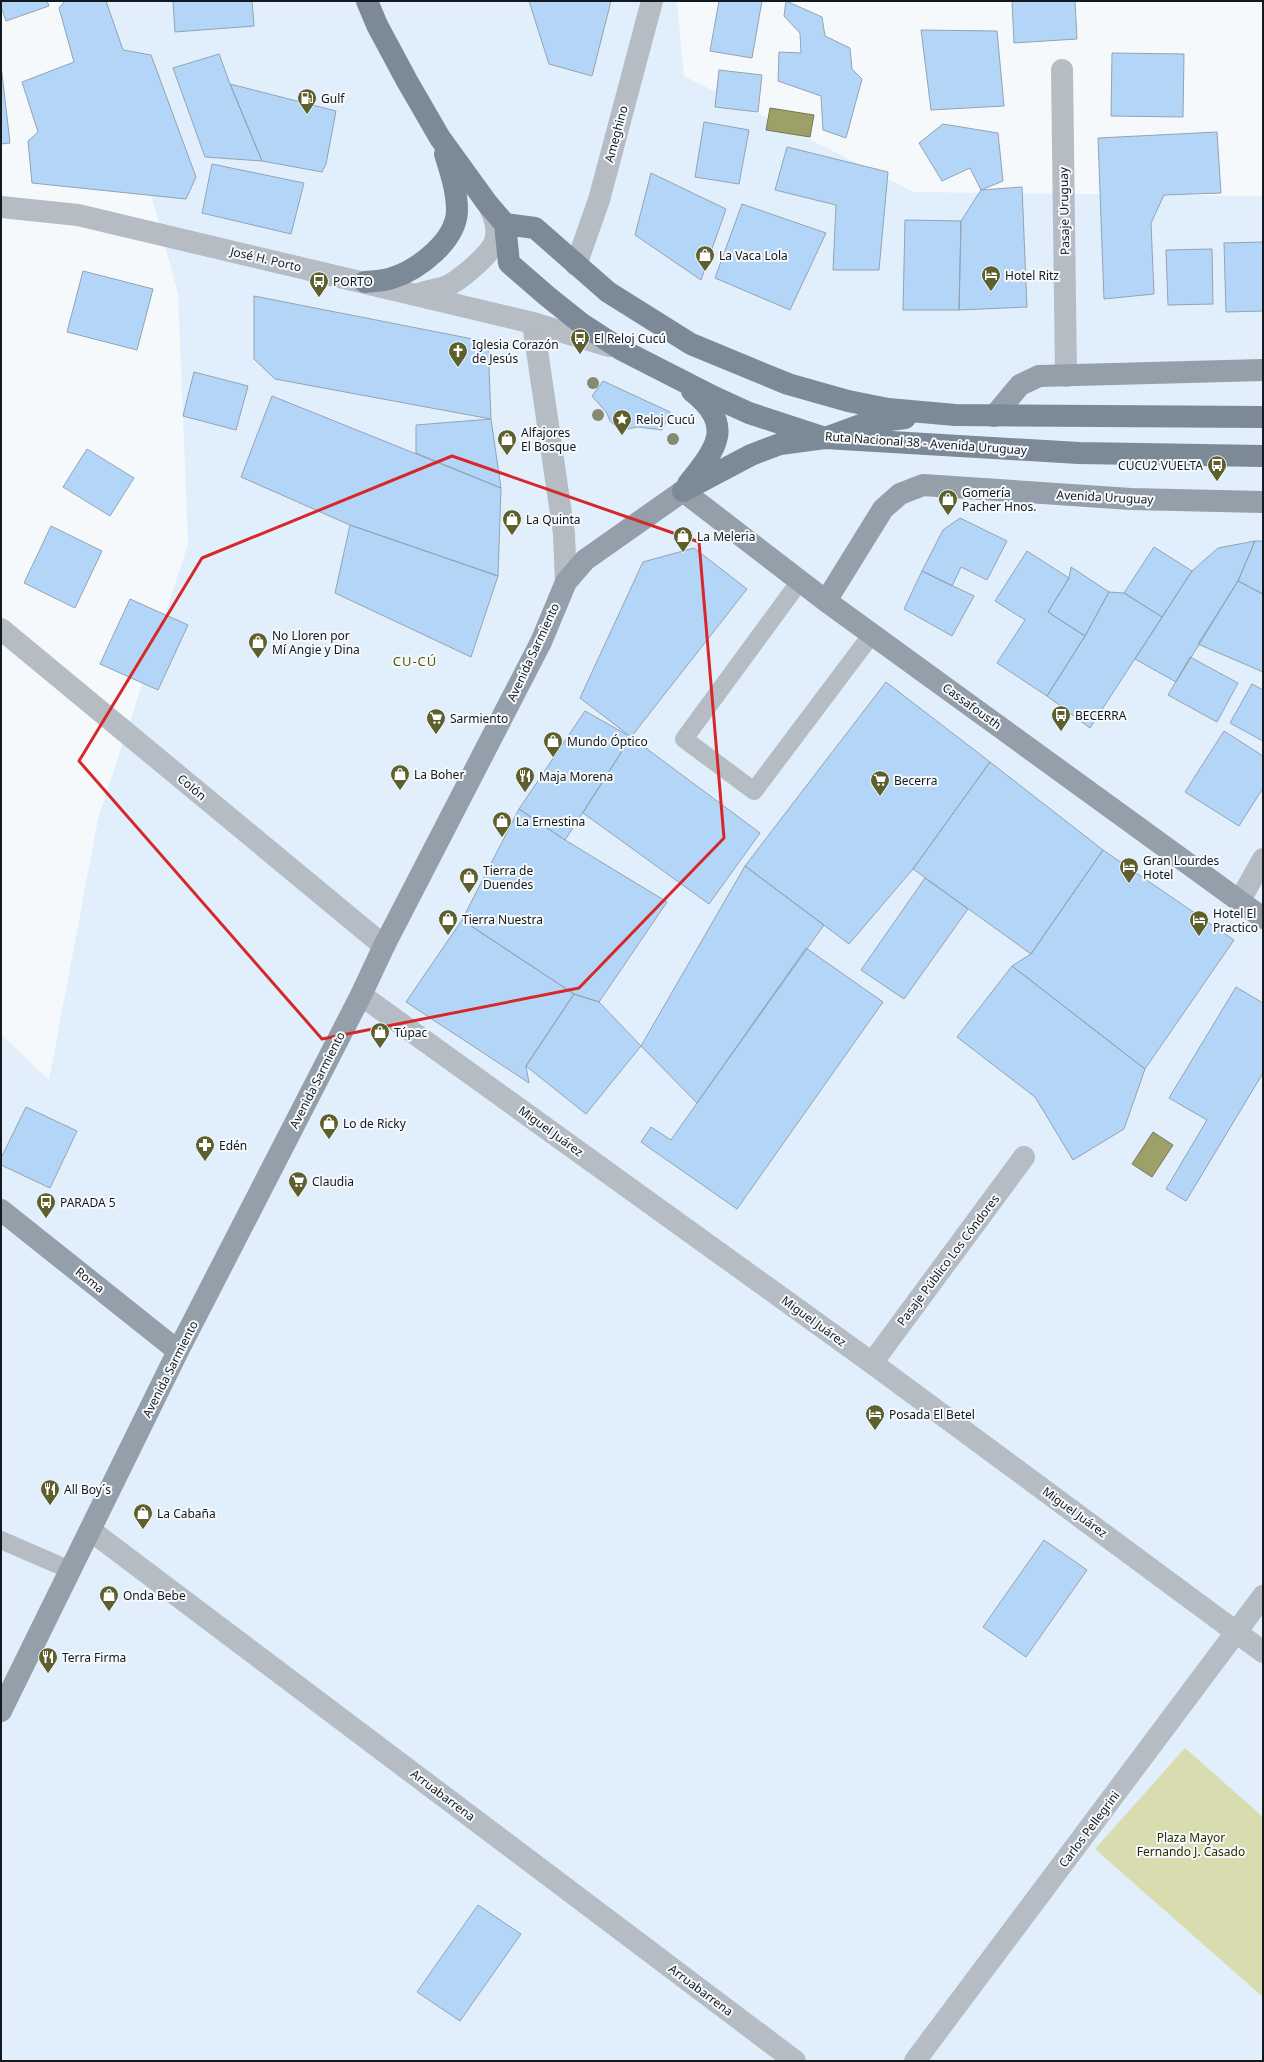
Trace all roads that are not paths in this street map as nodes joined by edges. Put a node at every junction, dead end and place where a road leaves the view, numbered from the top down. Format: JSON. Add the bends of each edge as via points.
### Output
{"nodes":[{"id":1,"x":367,"y":1,"type":"edge"},
{"id":2,"x":652,"y":1,"type":"edge"},
{"id":3,"x":1062,"y":70,"type":"dead end"},
{"id":4,"x":440,"y":138,"type":"junction"},
{"id":5,"x":487,"y":203,"type":"junction"},
{"id":6,"x":1,"y":207,"type":"edge"},
{"id":7,"x":505,"y":224,"type":"junction"},
{"id":8,"x":576,"y":265,"type":"junction"},
{"id":9,"x":365,"y":282,"type":"junction"},
{"id":10,"x":414,"y":294,"type":"junction"},
{"id":11,"x":533,"y":323,"type":"junction"},
{"id":12,"x":622,"y":350,"type":"junction"},
{"id":13,"x":1263,"y":370,"type":"edge"},
{"id":14,"x":1066,"y":376,"type":"junction"},
{"id":15,"x":674,"y":377,"type":"junction"},
{"id":16,"x":955,"y":415,"type":"junction"},
{"id":17,"x":994,"y":416,"type":"junction"},
{"id":18,"x":1263,"y":417,"type":"edge"},
{"id":19,"x":825,"y":438,"type":"junction"},
{"id":20,"x":1238,"y":456,"type":"junction"},
{"id":21,"x":1263,"y":456,"type":"edge"},
{"id":22,"x":1263,"y":471,"type":"edge"},
{"id":23,"x":683,"y":491,"type":"junction"},
{"id":24,"x":1263,"y":502,"type":"edge"},
{"id":25,"x":566,"y":582,"type":"junction"},
{"id":26,"x":800,"y":582,"type":"junction"},
{"id":27,"x":826,"y":601,"type":"junction"},
{"id":28,"x":1,"y":629,"type":"edge"},
{"id":29,"x":872,"y":634,"type":"junction"},
{"id":30,"x":1263,"y":860,"type":"edge"},
{"id":31,"x":1239,"y":902,"type":"junction"},
{"id":32,"x":1263,"y":918,"type":"edge"},
{"id":33,"x":384,"y":946,"type":"junction"},
{"id":34,"x":361,"y":995,"type":"junction"},
{"id":35,"x":1024,"y":1157,"type":"dead end"},
{"id":36,"x":1,"y":1210,"type":"edge"},
{"id":37,"x":178,"y":1351,"type":"junction"},
{"id":38,"x":872,"y":1363,"type":"junction"},
{"id":39,"x":90,"y":1530,"type":"junction"},
{"id":40,"x":1,"y":1540,"type":"edge"},
{"id":41,"x":70,"y":1570,"type":"junction"},
{"id":42,"x":1263,"y":1596,"type":"edge"},
{"id":43,"x":1237,"y":1632,"type":"junction"},
{"id":44,"x":1263,"y":1652,"type":"edge"},
{"id":45,"x":1,"y":1711,"type":"edge"},
{"id":46,"x":795,"y":2061,"type":"edge"},
{"id":47,"x":915,"y":2061,"type":"edge"}],
"edges":[{"from":1,"to":4,"type":"main road","via":[[403,74]]},
{"from":2,"to":8,"type":"street","name":"Ameghino","via":[[599,200]]},
{"from":3,"to":14,"type":"street","name":"Pasaje Uruguay"},
{"from":4,"to":5,"type":"main road"},
{"from":4,"to":9,"type":"main road","via":[[456,195],[457,213],[450,232],[429,258],[412,270],[392,278]]},
{"from":5,"to":7,"type":"main road"},
{"from":5,"to":10,"type":"street","via":[[494,216],[494,244],[465,275],[446,286]]},
{"from":6,"to":9,"type":"street","name":"José H. Porto","via":[[78,215]]},
{"from":7,"to":8,"type":"main road","via":[[535,228]]},
{"from":7,"to":12,"type":"main road","name":"Ruta Nacional 38 - Avenida Uruguay","via":[[509,263],[582,324]]},
{"from":8,"to":16,"type":"main road","via":[[608,292],[646,317],[691,344],[742,366],[788,384],[848,401],[888,409]]},
{"from":9,"to":10,"type":"street","name":"José H. Porto"},
{"from":10,"to":11,"type":"street","name":"José H. Porto"},
{"from":11,"to":12,"type":"street","name":"José H. Porto"},
{"from":11,"to":25,"type":"street","via":[[564,534]]},
{"from":12,"to":15,"type":"main road","name":"Ruta Nacional 38 - Avenida Uruguay"},
{"from":13,"to":14,"type":"main road"},
{"from":14,"to":17,"type":"main road","via":[[1039,376],[1020,385]]},
{"from":15,"to":19,"type":"main road","name":"Ruta Nacional 38 - Avenida Uruguay","via":[[749,413]]},
{"from":15,"to":23,"type":"main road","via":[[703,400],[719,427],[717,439],[706,462]]},
{"from":16,"to":17,"type":"main road"},
{"from":16,"to":19,"type":"main road","via":[[866,423]]},
{"from":17,"to":18,"type":"main road"},
{"from":19,"to":20,"type":"main road","name":"Ruta Nacional 38 - Avenida Uruguay","via":[[1024,450]]},
{"from":19,"to":23,"type":"main road","via":[[780,444],[751,455]]},
{"from":20,"to":21,"type":"main road","name":"Ruta Nacional 38 - Avenida Uruguay"},
{"from":20,"to":22,"type":"main road"},
{"from":23,"to":25,"type":"main road","name":"Avenida Sarmiento","via":[[585,560]]},
{"from":23,"to":26,"type":"main road","name":"Cassafousth"},
{"from":24,"to":27,"type":"main road","name":"Avenida Uruguay","via":[[1131,499],[923,485],[900,494],[883,509]]},
{"from":25,"to":33,"type":"main road","name":"Avenida Sarmiento","via":[[541,642]]},
{"from":26,"to":27,"type":"main road","name":"Cassafousth"},
{"from":26,"to":29,"type":"lane","via":[[684,739],[754,791]]},
{"from":27,"to":29,"type":"main road","name":"Cassafousth"},
{"from":28,"to":33,"type":"street","name":"Colón"},
{"from":29,"to":31,"type":"main road","name":"Cassafousth"},
{"from":30,"to":31,"type":"street"},
{"from":31,"to":32,"type":"main road","name":"Cassafousth"},
{"from":33,"to":34,"type":"main road","name":"Avenida Sarmiento"},
{"from":34,"to":37,"type":"main road","name":"Avenida Sarmiento"},
{"from":34,"to":38,"type":"street","name":"Miguel Juárez"},
{"from":35,"to":38,"type":"street","name":"Pasaje Público Los Cóndores"},
{"from":36,"to":37,"type":"main road","name":"Roma"},
{"from":37,"to":39,"type":"main road","name":"Avenida Sarmiento"},
{"from":38,"to":43,"type":"street","name":"Miguel Juárez"},
{"from":39,"to":41,"type":"main road","name":"Avenida Sarmiento"},
{"from":39,"to":46,"type":"street","name":"Arruabarrena"},
{"from":40,"to":41,"type":"lane"},
{"from":41,"to":45,"type":"main road","name":"Avenida Sarmiento"},
{"from":42,"to":43,"type":"street","name":"Carlos Pellegrini"},
{"from":43,"to":44,"type":"street","name":"Miguel Juárez"},
{"from":43,"to":47,"type":"street","name":"Carlos Pellegrini"}]}
